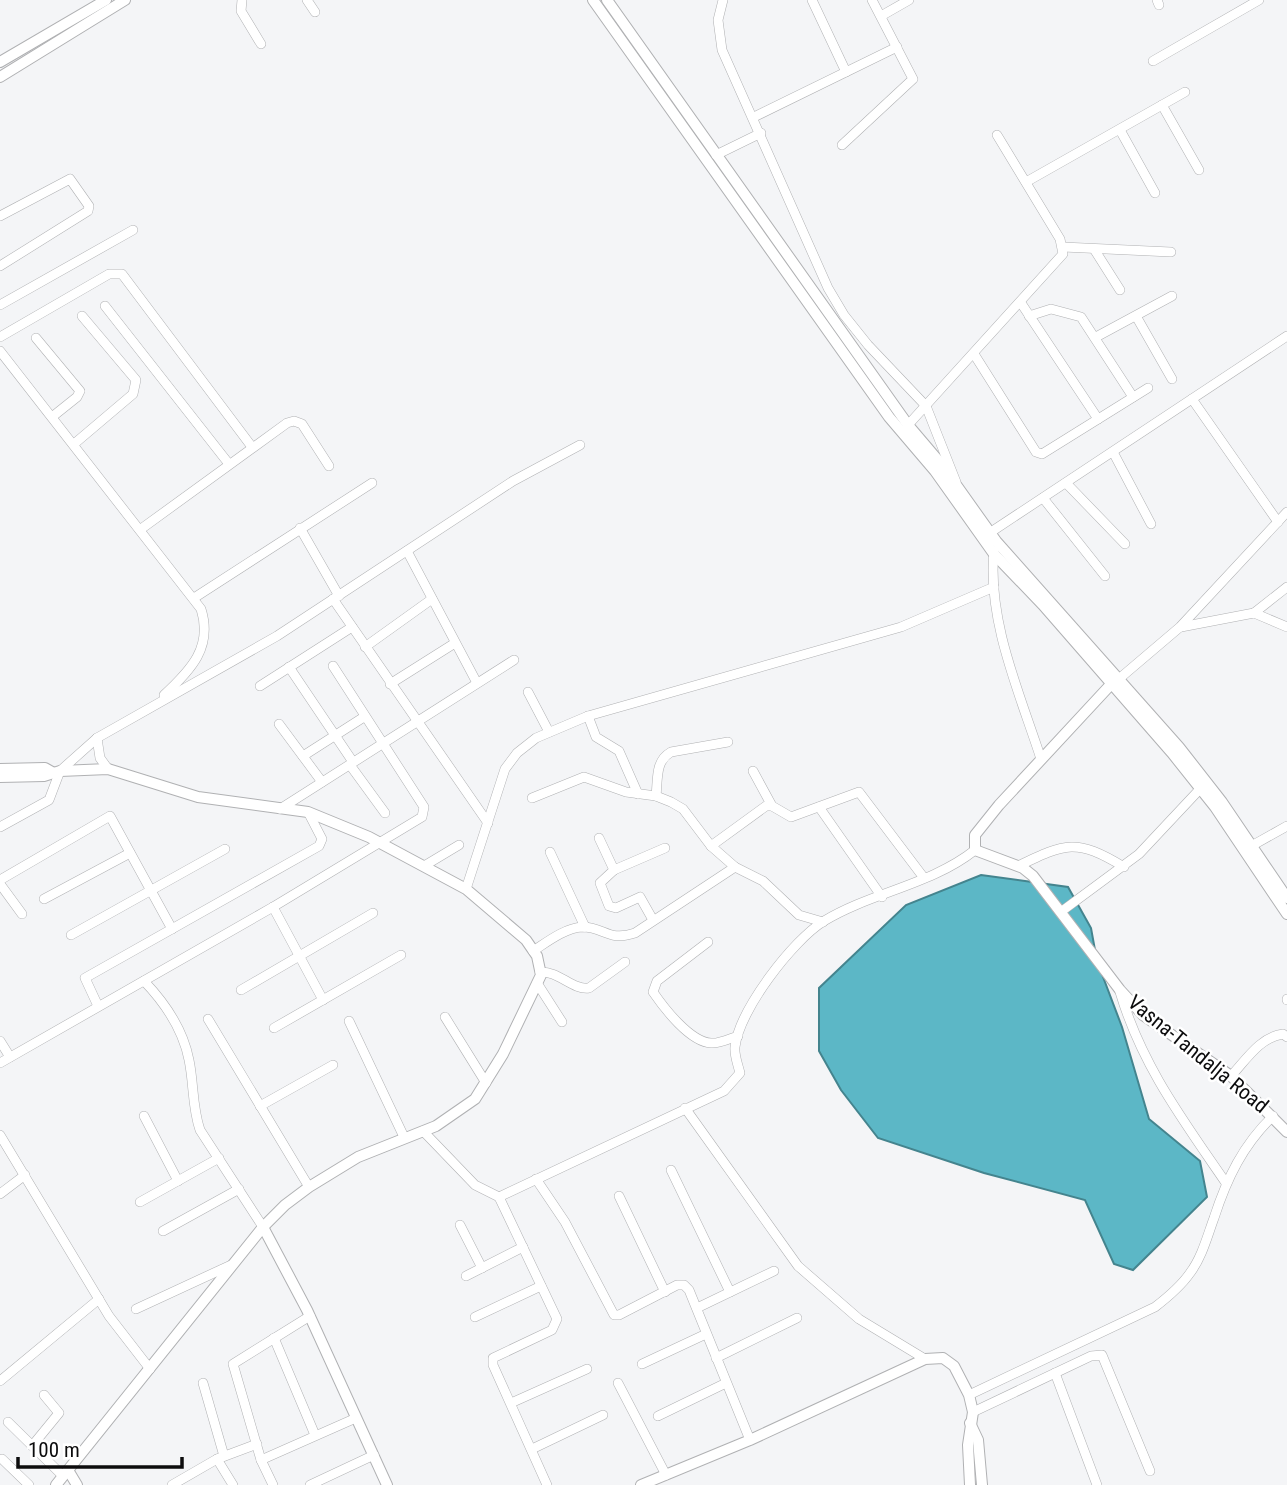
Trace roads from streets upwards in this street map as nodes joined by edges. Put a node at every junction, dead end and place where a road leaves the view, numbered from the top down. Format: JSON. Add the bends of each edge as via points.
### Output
{"nodes":[{"id":1,"x":106,"y":0,"type":"edge"},
{"id":2,"x":125,"y":0,"type":"edge"},
{"id":3,"x":242,"y":0,"type":"edge"},
{"id":4,"x":307,"y":0,"type":"edge"},
{"id":5,"x":593,"y":0,"type":"edge"},
{"id":6,"x":607,"y":0,"type":"edge"},
{"id":7,"x":723,"y":0,"type":"edge"},
{"id":8,"x":812,"y":0,"type":"edge"},
{"id":9,"x":872,"y":0,"type":"edge"},
{"id":10,"x":909,"y":0,"type":"edge"},
{"id":11,"x":1259,"y":0,"type":"edge"},
{"id":12,"x":314,"y":12,"type":"dead end"},
{"id":13,"x":881,"y":16,"type":"junction"},
{"id":14,"x":261,"y":44,"type":"dead end"},
{"id":15,"x":897,"y":47,"type":"junction"},
{"id":16,"x":1153,"y":61,"type":"dead end"},
{"id":17,"x":0,"y":62,"type":"edge"},
{"id":18,"x":846,"y":72,"type":"junction"},
{"id":19,"x":0,"y":77,"type":"edge"},
{"id":20,"x":1185,"y":92,"type":"dead end"},
{"id":21,"x":1163,"y":105,"type":"junction"},
{"id":22,"x":754,"y":117,"type":"junction"},
{"id":23,"x":1119,"y":130,"type":"junction"},
{"id":24,"x":761,"y":133,"type":"junction"},
{"id":25,"x":998,"y":135,"type":"dead end"},
{"id":26,"x":842,"y":145,"type":"dead end"},
{"id":27,"x":716,"y":155,"type":"junction"},
{"id":28,"x":1199,"y":170,"type":"dead end"},
{"id":29,"x":1026,"y":182,"type":"junction"},
{"id":30,"x":1155,"y":193,"type":"dead end"},
{"id":31,"x":0,"y":216,"type":"edge"},
{"id":32,"x":134,"y":230,"type":"dead end"},
{"id":33,"x":1063,"y":247,"type":"junction"},
{"id":34,"x":1094,"y":249,"type":"junction"},
{"id":35,"x":1171,"y":252,"type":"dead end"},
{"id":36,"x":0,"y":265,"type":"edge"},
{"id":37,"x":1120,"y":290,"type":"dead end"},
{"id":38,"x":1172,"y":296,"type":"dead end"},
{"id":39,"x":1021,"y":303,"type":"junction"},
{"id":40,"x":0,"y":305,"type":"edge"},
{"id":41,"x":105,"y":306,"type":"dead end"},
{"id":42,"x":82,"y":316,"type":"dead end"},
{"id":43,"x":1029,"y":316,"type":"junction"},
{"id":44,"x":1136,"y":316,"type":"junction"},
{"id":45,"x":1287,"y":336,"type":"edge"},
{"id":46,"x":0,"y":337,"type":"edge"},
{"id":47,"x":1096,"y":337,"type":"junction"},
{"id":48,"x":36,"y":338,"type":"dead end"},
{"id":49,"x":0,"y":351,"type":"edge"},
{"id":50,"x":974,"y":354,"type":"junction"},
{"id":51,"x":1172,"y":379,"type":"dead end"},
{"id":52,"x":1148,"y":388,"type":"dead end"},
{"id":53,"x":1133,"y":397,"type":"junction"},
{"id":54,"x":1192,"y":399,"type":"junction"},
{"id":55,"x":926,"y":406,"type":"junction"},
{"id":56,"x":52,"y":418,"type":"junction"},
{"id":57,"x":1098,"y":419,"type":"junction"},
{"id":58,"x":908,"y":425,"type":"junction"},
{"id":59,"x":74,"y":444,"type":"junction"},
{"id":60,"x":580,"y":445,"type":"dead end"},
{"id":61,"x":252,"y":447,"type":"junction"},
{"id":62,"x":1113,"y":452,"type":"junction"},
{"id":63,"x":229,"y":464,"type":"junction"},
{"id":64,"x":329,"y":466,"type":"dead end"},
{"id":65,"x":1066,"y":482,"type":"junction"},
{"id":66,"x":372,"y":483,"type":"dead end"},
{"id":67,"x":958,"y":486,"type":"junction"},
{"id":68,"x":1043,"y":498,"type":"junction"},
{"id":69,"x":1287,"y":512,"type":"edge"},
{"id":70,"x":1278,"y":522,"type":"junction"},
{"id":71,"x":1151,"y":524,"type":"dead end"},
{"id":72,"x":300,"y":528,"type":"junction"},
{"id":73,"x":141,"y":529,"type":"junction"},
{"id":74,"x":994,"y":537,"type":"junction"},
{"id":75,"x":1125,"y":544,"type":"dead end"},
{"id":76,"x":407,"y":551,"type":"junction"},
{"id":77,"x":994,"y":554,"type":"junction"},
{"id":78,"x":1105,"y":576,"type":"dead end"},
{"id":79,"x":994,"y":587,"type":"junction"},
{"id":80,"x":1287,"y":587,"type":"edge"},
{"id":81,"x":194,"y":598,"type":"junction"},
{"id":82,"x":336,"y":598,"type":"junction"},
{"id":83,"x":432,"y":600,"type":"junction"},
{"id":84,"x":1254,"y":613,"type":"junction"},
{"id":85,"x":352,"y":627,"type":"junction"},
{"id":86,"x":1180,"y":627,"type":"junction"},
{"id":87,"x":1287,"y":627,"type":"edge"},
{"id":88,"x":455,"y":643,"type":"junction"},
{"id":89,"x":365,"y":647,"type":"junction"},
{"id":90,"x":514,"y":660,"type":"dead end"},
{"id":91,"x":333,"y":666,"type":"dead end"},
{"id":92,"x":289,"y":667,"type":"junction"},
{"id":93,"x":1116,"y":680,"type":"junction"},
{"id":94,"x":477,"y":683,"type":"junction"},
{"id":95,"x":390,"y":684,"type":"junction"},
{"id":96,"x":260,"y":686,"type":"dead end"},
{"id":97,"x":528,"y":692,"type":"dead end"},
{"id":98,"x":155,"y":704,"type":"junction"},
{"id":99,"x":588,"y":716,"type":"junction"},
{"id":100,"x":363,"y":717,"type":"junction"},
{"id":101,"x":417,"y":722,"type":"junction"},
{"id":102,"x":278,"y":724,"type":"dead end"},
{"id":103,"x":549,"y":732,"type":"junction"},
{"id":104,"x":335,"y":736,"type":"junction"},
{"id":105,"x":97,"y":738,"type":"junction"},
{"id":106,"x":728,"y":742,"type":"dead end"},
{"id":107,"x":382,"y":744,"type":"junction"},
{"id":108,"x":303,"y":756,"type":"junction"},
{"id":109,"x":1041,"y":760,"type":"junction"},
{"id":110,"x":351,"y":763,"type":"junction"},
{"id":111,"x":0,"y":769,"type":"edge"},
{"id":112,"x":108,"y":769,"type":"junction"},
{"id":113,"x":753,"y":771,"type":"dead end"},
{"id":114,"x":56,"y":772,"type":"junction"},
{"id":115,"x":0,"y":778,"type":"edge"},
{"id":116,"x":322,"y":782,"type":"junction"},
{"id":117,"x":1200,"y":789,"type":"junction"},
{"id":118,"x":638,"y":794,"type":"junction"},
{"id":119,"x":656,"y":796,"type":"junction"},
{"id":120,"x":532,"y":798,"type":"dead end"},
{"id":121,"x":772,"y":806,"type":"junction"},
{"id":122,"x":819,"y":807,"type":"junction"},
{"id":123,"x":280,"y":808,"type":"junction"},
{"id":124,"x":308,"y":812,"type":"junction"},
{"id":125,"x":385,"y":813,"type":"dead end"},
{"id":126,"x":488,"y":823,"type":"junction"},
{"id":127,"x":1287,"y":826,"type":"edge"},
{"id":128,"x":0,"y":827,"type":"edge"},
{"id":129,"x":599,"y":838,"type":"dead end"},
{"id":130,"x":380,"y":843,"type":"junction"},
{"id":131,"x":459,"y":845,"type":"dead end"},
{"id":132,"x":711,"y":846,"type":"junction"},
{"id":133,"x":665,"y":848,"type":"dead end"},
{"id":134,"x":1247,"y":848,"type":"junction"},
{"id":135,"x":225,"y":849,"type":"dead end"},
{"id":136,"x":975,"y":850,"type":"junction"},
{"id":137,"x":550,"y":852,"type":"dead end"},
{"id":138,"x":130,"y":853,"type":"junction"},
{"id":139,"x":424,"y":866,"type":"junction"},
{"id":140,"x":1018,"y":866,"type":"junction"},
{"id":141,"x":735,"y":867,"type":"junction"},
{"id":142,"x":1124,"y":867,"type":"junction"},
{"id":143,"x":614,"y":870,"type":"junction"},
{"id":144,"x":925,"y":878,"type":"junction"},
{"id":145,"x":0,"y":882,"type":"edge"},
{"id":146,"x":466,"y":890,"type":"junction"},
{"id":147,"x":151,"y":891,"type":"junction"},
{"id":148,"x":882,"y":897,"type":"junction"},
{"id":149,"x":1287,"y":898,"type":"edge"},
{"id":150,"x":44,"y":899,"type":"dead end"},
{"id":151,"x":273,"y":907,"type":"junction"},
{"id":152,"x":1062,"y":911,"type":"junction"},
{"id":153,"x":373,"y":913,"type":"dead end"},
{"id":154,"x":22,"y":914,"type":"dead end"},
{"id":155,"x":1287,"y":914,"type":"edge"},
{"id":156,"x":653,"y":920,"type":"junction"},
{"id":157,"x":823,"y":922,"type":"junction"},
{"id":158,"x":585,"y":927,"type":"junction"},
{"id":159,"x":172,"y":929,"type":"junction"},
{"id":160,"x":71,"y":935,"type":"dead end"},
{"id":161,"x":708,"y":942,"type":"dead end"},
{"id":162,"x":533,"y":951,"type":"junction"},
{"id":163,"x":401,"y":955,"type":"dead end"},
{"id":164,"x":299,"y":956,"type":"junction"},
{"id":165,"x":625,"y":962,"type":"dead end"},
{"id":166,"x":538,"y":977,"type":"junction"},
{"id":167,"x":144,"y":981,"type":"junction"},
{"id":168,"x":241,"y":990,"type":"dead end"},
{"id":169,"x":1120,"y":990,"type":"junction"},
{"id":170,"x":323,"y":1000,"type":"junction"},
{"id":171,"x":98,"y":1006,"type":"junction"},
{"id":172,"x":445,"y":1017,"type":"dead end"},
{"id":173,"x":208,"y":1020,"type":"dead end"},
{"id":174,"x":349,"y":1021,"type":"dead end"},
{"id":175,"x":562,"y":1022,"type":"dead end"},
{"id":176,"x":1287,"y":1025,"type":"edge"},
{"id":177,"x":274,"y":1028,"type":"dead end"},
{"id":178,"x":1272,"y":1035,"type":"junction"},
{"id":179,"x":738,"y":1036,"type":"junction"},
{"id":180,"x":1287,"y":1037,"type":"edge"},
{"id":181,"x":0,"y":1041,"type":"edge"},
{"id":182,"x":10,"y":1057,"type":"junction"},
{"id":183,"x":0,"y":1063,"type":"edge"},
{"id":184,"x":333,"y":1065,"type":"dead end"},
{"id":185,"x":1231,"y":1076,"type":"junction"},
{"id":186,"x":486,"y":1083,"type":"junction"},
{"id":187,"x":260,"y":1106,"type":"junction"},
{"id":188,"x":685,"y":1108,"type":"junction"},
{"id":189,"x":144,"y":1116,"type":"dead end"},
{"id":190,"x":1273,"y":1116,"type":"junction"},
{"id":191,"x":423,"y":1130,"type":"junction"},
{"id":192,"x":1287,"y":1132,"type":"edge"},
{"id":193,"x":0,"y":1135,"type":"edge"},
{"id":194,"x":404,"y":1137,"type":"junction"},
{"id":195,"x":219,"y":1158,"type":"junction"},
{"id":196,"x":671,"y":1170,"type":"dead end"},
{"id":197,"x":25,"y":1175,"type":"junction"},
{"id":198,"x":537,"y":1179,"type":"junction"},
{"id":199,"x":178,"y":1181,"type":"junction"},
{"id":200,"x":1227,"y":1183,"type":"junction"},
{"id":201,"x":309,"y":1187,"type":"junction"},
{"id":202,"x":239,"y":1189,"type":"junction"},
{"id":203,"x":0,"y":1195,"type":"edge"},
{"id":204,"x":619,"y":1196,"type":"dead end"},
{"id":205,"x":499,"y":1197,"type":"junction"},
{"id":206,"x":140,"y":1202,"type":"dead end"},
{"id":207,"x":460,"y":1225,"type":"dead end"},
{"id":208,"x":263,"y":1227,"type":"junction"},
{"id":209,"x":163,"y":1231,"type":"dead end"},
{"id":210,"x":523,"y":1247,"type":"junction"},
{"id":211,"x":235,"y":1263,"type":"junction"},
{"id":212,"x":482,"y":1268,"type":"junction"},
{"id":213,"x":774,"y":1271,"type":"dead end"},
{"id":214,"x":466,"y":1276,"type":"dead end"},
{"id":215,"x":541,"y":1286,"type":"junction"},
{"id":216,"x":665,"y":1292,"type":"junction"},
{"id":217,"x":730,"y":1292,"type":"junction"},
{"id":218,"x":99,"y":1299,"type":"junction"},
{"id":219,"x":697,"y":1308,"type":"junction"},
{"id":220,"x":136,"y":1309,"type":"dead end"},
{"id":221,"x":310,"y":1316,"type":"junction"},
{"id":222,"x":475,"y":1317,"type":"dead end"},
{"id":223,"x":797,"y":1318,"type":"dead end"},
{"id":224,"x":706,"y":1334,"type":"junction"},
{"id":225,"x":274,"y":1338,"type":"junction"},
{"id":226,"x":716,"y":1358,"type":"junction"},
{"id":227,"x":925,"y":1359,"type":"junction"},
{"id":228,"x":642,"y":1364,"type":"dead end"},
{"id":229,"x":150,"y":1368,"type":"junction"},
{"id":230,"x":587,"y":1369,"type":"dead end"},
{"id":231,"x":1055,"y":1373,"type":"junction"},
{"id":232,"x":0,"y":1381,"type":"edge"},
{"id":233,"x":204,"y":1383,"type":"dead end"},
{"id":234,"x":618,"y":1383,"type":"dead end"},
{"id":235,"x":726,"y":1383,"type":"junction"},
{"id":236,"x":44,"y":1395,"type":"dead end"},
{"id":237,"x":969,"y":1395,"type":"junction"},
{"id":238,"x":511,"y":1402,"type":"junction"},
{"id":239,"x":603,"y":1415,"type":"dead end"},
{"id":240,"x":658,"y":1416,"type":"dead end"},
{"id":241,"x":972,"y":1417,"type":"junction"},
{"id":242,"x":356,"y":1418,"type":"junction"},
{"id":243,"x":8,"y":1422,"type":"dead end"},
{"id":244,"x":315,"y":1435,"type":"junction"},
{"id":245,"x":750,"y":1440,"type":"junction"},
{"id":246,"x":257,"y":1444,"type":"junction"},
{"id":247,"x":32,"y":1446,"type":"junction"},
{"id":248,"x":532,"y":1450,"type":"junction"},
{"id":249,"x":374,"y":1455,"type":"junction"},
{"id":250,"x":220,"y":1458,"type":"junction"},
{"id":251,"x":2,"y":1459,"type":"dead end"},
{"id":252,"x":261,"y":1460,"type":"junction"},
{"id":253,"x":1150,"y":1471,"type":"dead end"},
{"id":254,"x":666,"y":1475,"type":"junction"},
{"id":255,"x":62,"y":1477,"type":"edge"},
{"id":256,"x":185,"y":1482,"type":"edge"},
{"id":257,"x":29,"y":1485,"type":"edge"},
{"id":258,"x":77,"y":1485,"type":"edge"},
{"id":259,"x":172,"y":1485,"type":"edge"},
{"id":260,"x":233,"y":1485,"type":"edge"},
{"id":261,"x":272,"y":1485,"type":"edge"},
{"id":262,"x":310,"y":1485,"type":"edge"},
{"id":263,"x":387,"y":1485,"type":"edge"},
{"id":264,"x":547,"y":1485,"type":"edge"},
{"id":265,"x":642,"y":1485,"type":"edge"},
{"id":266,"x":970,"y":1485,"type":"edge"},
{"id":267,"x":982,"y":1485,"type":"edge"},
{"id":268,"x":1097,"y":1485,"type":"edge"}],
"edges":[{"from":1,"to":17,"type":"street"},
{"from":2,"to":19,"type":"street"},
{"from":3,"to":14,"type":"street","via":[[241,11]]},
{"from":4,"to":12,"type":"street"},
{"from":5,"to":77,"type":"street","via":[[889,417]]},
{"from":6,"to":27,"type":"street"},
{"from":7,"to":22,"type":"street","via":[[718,36]]},
{"from":8,"to":18,"type":"street"},
{"from":9,"to":13,"type":"street"},
{"from":10,"to":13,"type":"street"},
{"from":11,"to":16,"type":"street"},
{"from":13,"to":15,"type":"street"},
{"from":15,"to":18,"type":"street"},
{"from":15,"to":26,"type":"street","via":[[913,79]]},
{"from":18,"to":22,"type":"street"},
{"from":20,"to":21,"type":"street"},
{"from":21,"to":23,"type":"street"},
{"from":21,"to":28,"type":"street"},
{"from":22,"to":24,"type":"street"},
{"from":23,"to":29,"type":"street"},
{"from":23,"to":30,"type":"street"},
{"from":24,"to":27,"type":"street"},
{"from":24,"to":55,"type":"street","via":[[803,234],[844,315]]},
{"from":25,"to":29,"type":"street"},
{"from":27,"to":58,"type":"street"},
{"from":29,"to":33,"type":"street"},
{"from":31,"to":36,"type":"street","via":[[70,178],[89,206],[88,211]]},
{"from":32,"to":40,"type":"street"},
{"from":33,"to":34,"type":"street"},
{"from":33,"to":39,"type":"street","via":[[1060,261]]},
{"from":34,"to":35,"type":"street"},
{"from":34,"to":37,"type":"street"},
{"from":38,"to":44,"type":"street"},
{"from":39,"to":43,"type":"street"},
{"from":39,"to":50,"type":"street"},
{"from":41,"to":63,"type":"street"},
{"from":42,"to":59,"type":"street","via":[[137,387]]},
{"from":43,"to":47,"type":"street","via":[[1064,310],[1081,317]]},
{"from":43,"to":57,"type":"street"},
{"from":44,"to":47,"type":"street"},
{"from":44,"to":51,"type":"street"},
{"from":45,"to":54,"type":"street"},
{"from":46,"to":61,"type":"street","via":[[109,274],[122,274]]},
{"from":47,"to":53,"type":"street"},
{"from":48,"to":56,"type":"street","via":[[79,391]]},
{"from":49,"to":56,"type":"street"},
{"from":50,"to":55,"type":"street"},
{"from":50,"to":57,"type":"street","via":[[1036,452],[1050,450]]},
{"from":52,"to":53,"type":"street"},
{"from":53,"to":57,"type":"street"},
{"from":54,"to":62,"type":"street"},
{"from":54,"to":70,"type":"street"},
{"from":55,"to":58,"type":"street"},
{"from":55,"to":67,"type":"street"},
{"from":56,"to":59,"type":"street"},
{"from":58,"to":67,"type":"street"},
{"from":59,"to":73,"type":"street"},
{"from":60,"to":76,"type":"street","via":[[513,481]]},
{"from":61,"to":63,"type":"street"},
{"from":61,"to":64,"type":"street","via":[[293,421],[302,424]]},
{"from":62,"to":65,"type":"street"},
{"from":62,"to":71,"type":"street"},
{"from":63,"to":73,"type":"street"},
{"from":65,"to":68,"type":"street"},
{"from":65,"to":75,"type":"street"},
{"from":66,"to":72,"type":"street"},
{"from":67,"to":74,"type":"street"},
{"from":68,"to":74,"type":"street"},
{"from":68,"to":78,"type":"street"},
{"from":69,"to":70,"type":"street"},
{"from":70,"to":86,"type":"street"},
{"from":72,"to":81,"type":"street"},
{"from":72,"to":82,"type":"street"},
{"from":73,"to":81,"type":"street"},
{"from":74,"to":77,"type":"street"},
{"from":74,"to":93,"type":"street"},
{"from":76,"to":82,"type":"street"},
{"from":76,"to":83,"type":"street"},
{"from":77,"to":79,"type":"street"},
{"from":77,"to":93,"type":"street"},
{"from":79,"to":99,"type":"street","via":[[901,627]]},
{"from":79,"to":109,"type":"street","via":[[1008,655]]},
{"from":80,"to":84,"type":"street"},
{"from":81,"to":98,"type":"street","via":[[207,627],[205,644],[186,674]]},
{"from":82,"to":85,"type":"street"},
{"from":82,"to":98,"type":"street"},
{"from":83,"to":88,"type":"street"},
{"from":83,"to":89,"type":"street"},
{"from":84,"to":86,"type":"street"},
{"from":84,"to":87,"type":"street"},
{"from":85,"to":89,"type":"street"},
{"from":85,"to":92,"type":"street"},
{"from":86,"to":93,"type":"street"},
{"from":88,"to":94,"type":"street"},
{"from":88,"to":95,"type":"street"},
{"from":89,"to":95,"type":"street"},
{"from":90,"to":94,"type":"street"},
{"from":91,"to":100,"type":"street"},
{"from":92,"to":96,"type":"street"},
{"from":92,"to":104,"type":"street"},
{"from":93,"to":109,"type":"street"},
{"from":93,"to":117,"type":"street"},
{"from":93,"to":134,"type":"street","via":[[1214,791]]},
{"from":94,"to":101,"type":"street"},
{"from":95,"to":101,"type":"street"},
{"from":97,"to":103,"type":"street"},
{"from":98,"to":105,"type":"street"},
{"from":99,"to":103,"type":"street"},
{"from":99,"to":118,"type":"street","via":[[596,737],[619,751]]},
{"from":100,"to":104,"type":"street"},
{"from":100,"to":107,"type":"street"},
{"from":101,"to":107,"type":"street"},
{"from":101,"to":126,"type":"street"},
{"from":102,"to":108,"type":"street"},
{"from":103,"to":126,"type":"street","via":[[517,754],[505,769]]},
{"from":104,"to":108,"type":"street"},
{"from":104,"to":110,"type":"street"},
{"from":105,"to":112,"type":"street","via":[[100,758]]},
{"from":105,"to":114,"type":"street"},
{"from":106,"to":119,"type":"street","via":[[663,757]]},
{"from":107,"to":110,"type":"street"},
{"from":107,"to":130,"type":"street","via":[[425,812]]},
{"from":108,"to":116,"type":"street"},
{"from":109,"to":136,"type":"street","via":[[975,835]]},
{"from":110,"to":116,"type":"street"},
{"from":110,"to":125,"type":"street"},
{"from":111,"to":114,"type":"street"},
{"from":112,"to":114,"type":"street"},
{"from":112,"to":123,"type":"street","via":[[198,797]]},
{"from":113,"to":121,"type":"street"},
{"from":114,"to":115,"type":"street"},
{"from":114,"to":128,"type":"street","via":[[49,800]]},
{"from":116,"to":123,"type":"street"},
{"from":117,"to":134,"type":"street"},
{"from":117,"to":142,"type":"street"},
{"from":118,"to":119,"type":"street"},
{"from":118,"to":120,"type":"street","via":[[584,777]]},
{"from":119,"to":132,"type":"street","via":[[683,809]]},
{"from":121,"to":122,"type":"street","via":[[791,817]]},
{"from":121,"to":132,"type":"street"},
{"from":122,"to":144,"type":"street","via":[[859,792]]},
{"from":122,"to":148,"type":"street"},
{"from":123,"to":124,"type":"street"},
{"from":124,"to":130,"type":"street"},
{"from":124,"to":159,"type":"street","via":[[322,839],[319,846]]},
{"from":126,"to":146,"type":"street"},
{"from":127,"to":134,"type":"street"},
{"from":129,"to":143,"type":"street"},
{"from":130,"to":139,"type":"street"},
{"from":130,"to":151,"type":"street"},
{"from":131,"to":139,"type":"street"},
{"from":132,"to":141,"type":"street"},
{"from":133,"to":143,"type":"street"},
{"from":134,"to":149,"type":"street"},
{"from":134,"to":155,"type":"street"},
{"from":135,"to":147,"type":"street"},
{"from":136,"to":140,"type":"street","name":"Vasna-Tandalja Road"},
{"from":136,"to":144,"type":"street","via":[[944,872]]},
{"from":137,"to":158,"type":"street"},
{"from":138,"to":145,"type":"street","via":[[110,816]]},
{"from":138,"to":147,"type":"street"},
{"from":138,"to":150,"type":"street"},
{"from":139,"to":146,"type":"street"},
{"from":140,"to":142,"type":"street","via":[[1056,848],[1078,846],[1094,849]]},
{"from":140,"to":152,"type":"street","name":"Vasna-Tandalja Road","via":[[1034,876]]},
{"from":141,"to":156,"type":"street"},
{"from":141,"to":157,"type":"street","via":[[763,881],[799,915]]},
{"from":142,"to":152,"type":"street"},
{"from":143,"to":156,"type":"street","via":[[600,883],[609,906],[616,908],[640,897]]},
{"from":144,"to":148,"type":"street"},
{"from":145,"to":154,"type":"street"},
{"from":146,"to":162,"type":"street","via":[[502,918]]},
{"from":147,"to":159,"type":"street"},
{"from":147,"to":160,"type":"street"},
{"from":148,"to":157,"type":"street"},
{"from":151,"to":164,"type":"street"},
{"from":151,"to":167,"type":"street"},
{"from":152,"to":169,"type":"street","name":"Vasna-Tandalja Road"},
{"from":153,"to":164,"type":"street"},
{"from":156,"to":158,"type":"street","via":[[620,938]]},
{"from":157,"to":179,"type":"street","via":[[778,965],[752,1002]]},
{"from":158,"to":162,"type":"street","via":[[559,935]]},
{"from":159,"to":171,"type":"street","via":[[85,978]]},
{"from":161,"to":179,"type":"street","via":[[657,981],[653,992],[700,1039],[712,1043]]},
{"from":162,"to":166,"type":"street"},
{"from":163,"to":170,"type":"street"},
{"from":164,"to":168,"type":"street"},
{"from":164,"to":170,"type":"street"},
{"from":165,"to":166,"type":"street","via":[[589,988],[582,989],[551,971]]},
{"from":166,"to":175,"type":"street"},
{"from":166,"to":186,"type":"street"},
{"from":167,"to":171,"type":"street"},
{"from":167,"to":195,"type":"street","via":[[178,1025],[189,1059],[194,1113]]},
{"from":169,"to":185,"type":"street","name":"Vasna-Tandalja Road","via":[[1143,1015]]},
{"from":169,"to":200,"type":"street","via":[[1159,1086]]},
{"from":170,"to":177,"type":"street"},
{"from":171,"to":182,"type":"street"},
{"from":172,"to":186,"type":"street"},
{"from":173,"to":187,"type":"street"},
{"from":174,"to":194,"type":"street"},
{"from":176,"to":178,"type":"street"},
{"from":178,"to":180,"type":"street"},
{"from":178,"to":185,"type":"street"},
{"from":179,"to":188,"type":"street","via":[[735,1048],[740,1073],[724,1091]]},
{"from":181,"to":182,"type":"street"},
{"from":182,"to":183,"type":"street"},
{"from":184,"to":187,"type":"street"},
{"from":185,"to":190,"type":"street","name":"Vasna-Tandalja Road"},
{"from":186,"to":191,"type":"street","via":[[459,1113]]},
{"from":187,"to":201,"type":"street"},
{"from":188,"to":198,"type":"street"},
{"from":188,"to":227,"type":"street","via":[[798,1266],[859,1319]]},
{"from":189,"to":199,"type":"street"},
{"from":190,"to":192,"type":"street","name":"Vasna-Tandalja Road"},
{"from":190,"to":200,"type":"street","via":[[1243,1149]]},
{"from":191,"to":194,"type":"street"},
{"from":191,"to":205,"type":"street","via":[[475,1185]]},
{"from":193,"to":197,"type":"street"},
{"from":194,"to":201,"type":"street","via":[[358,1157]]},
{"from":195,"to":199,"type":"street"},
{"from":195,"to":202,"type":"street"},
{"from":196,"to":217,"type":"street"},
{"from":197,"to":203,"type":"street"},
{"from":197,"to":218,"type":"street"},
{"from":198,"to":205,"type":"street"},
{"from":198,"to":216,"type":"street","via":[[614,1315]]},
{"from":199,"to":206,"type":"street"},
{"from":200,"to":237,"type":"street","via":[[1191,1272],[1155,1307]]},
{"from":201,"to":208,"type":"street"},
{"from":202,"to":208,"type":"street"},
{"from":202,"to":209,"type":"street"},
{"from":204,"to":216,"type":"street"},
{"from":205,"to":210,"type":"street"},
{"from":207,"to":212,"type":"street"},
{"from":208,"to":211,"type":"street"},
{"from":208,"to":221,"type":"street"},
{"from":210,"to":212,"type":"street"},
{"from":210,"to":215,"type":"street"},
{"from":211,"to":220,"type":"street"},
{"from":211,"to":229,"type":"street"},
{"from":212,"to":214,"type":"street"},
{"from":213,"to":217,"type":"street"},
{"from":215,"to":222,"type":"street"},
{"from":215,"to":238,"type":"street","via":[[556,1319],[555,1327],[493,1358]]},
{"from":216,"to":219,"type":"street","via":[[684,1285]]},
{"from":217,"to":219,"type":"street"},
{"from":218,"to":229,"type":"street"},
{"from":218,"to":232,"type":"street"},
{"from":219,"to":224,"type":"street"},
{"from":221,"to":225,"type":"street"},
{"from":221,"to":242,"type":"street"},
{"from":223,"to":226,"type":"street"},
{"from":224,"to":226,"type":"street"},
{"from":224,"to":228,"type":"street"},
{"from":225,"to":244,"type":"street"},
{"from":225,"to":246,"type":"street","via":[[233,1364]]},
{"from":226,"to":235,"type":"street"},
{"from":227,"to":237,"type":"street","via":[[943,1358],[954,1366]]},
{"from":227,"to":245,"type":"street"},
{"from":229,"to":255,"type":"street"},
{"from":230,"to":238,"type":"street"},
{"from":231,"to":241,"type":"street"},
{"from":231,"to":253,"type":"street","via":[[1091,1356],[1102,1356]]},
{"from":231,"to":268,"type":"street"},
{"from":233,"to":250,"type":"street"},
{"from":234,"to":254,"type":"street"},
{"from":235,"to":240,"type":"street"},
{"from":235,"to":245,"type":"street"},
{"from":236,"to":247,"type":"street","via":[[59,1413]]},
{"from":237,"to":241,"type":"street"},
{"from":238,"to":248,"type":"street"},
{"from":239,"to":248,"type":"street"},
{"from":241,"to":266,"type":"street"},
{"from":241,"to":267,"type":"street"},
{"from":242,"to":244,"type":"street"},
{"from":242,"to":249,"type":"street"},
{"from":243,"to":247,"type":"street"},
{"from":244,"to":252,"type":"street"},
{"from":245,"to":254,"type":"street"},
{"from":246,"to":250,"type":"street"},
{"from":246,"to":252,"type":"street"},
{"from":247,"to":255,"type":"street"},
{"from":248,"to":264,"type":"street"},
{"from":249,"to":262,"type":"street"},
{"from":249,"to":263,"type":"street"},
{"from":250,"to":256,"type":"street"},
{"from":250,"to":260,"type":"street"},
{"from":251,"to":257,"type":"street"},
{"from":252,"to":261,"type":"street"},
{"from":254,"to":265,"type":"street"},
{"from":255,"to":258,"type":"street"},
{"from":256,"to":259,"type":"street"}]}
